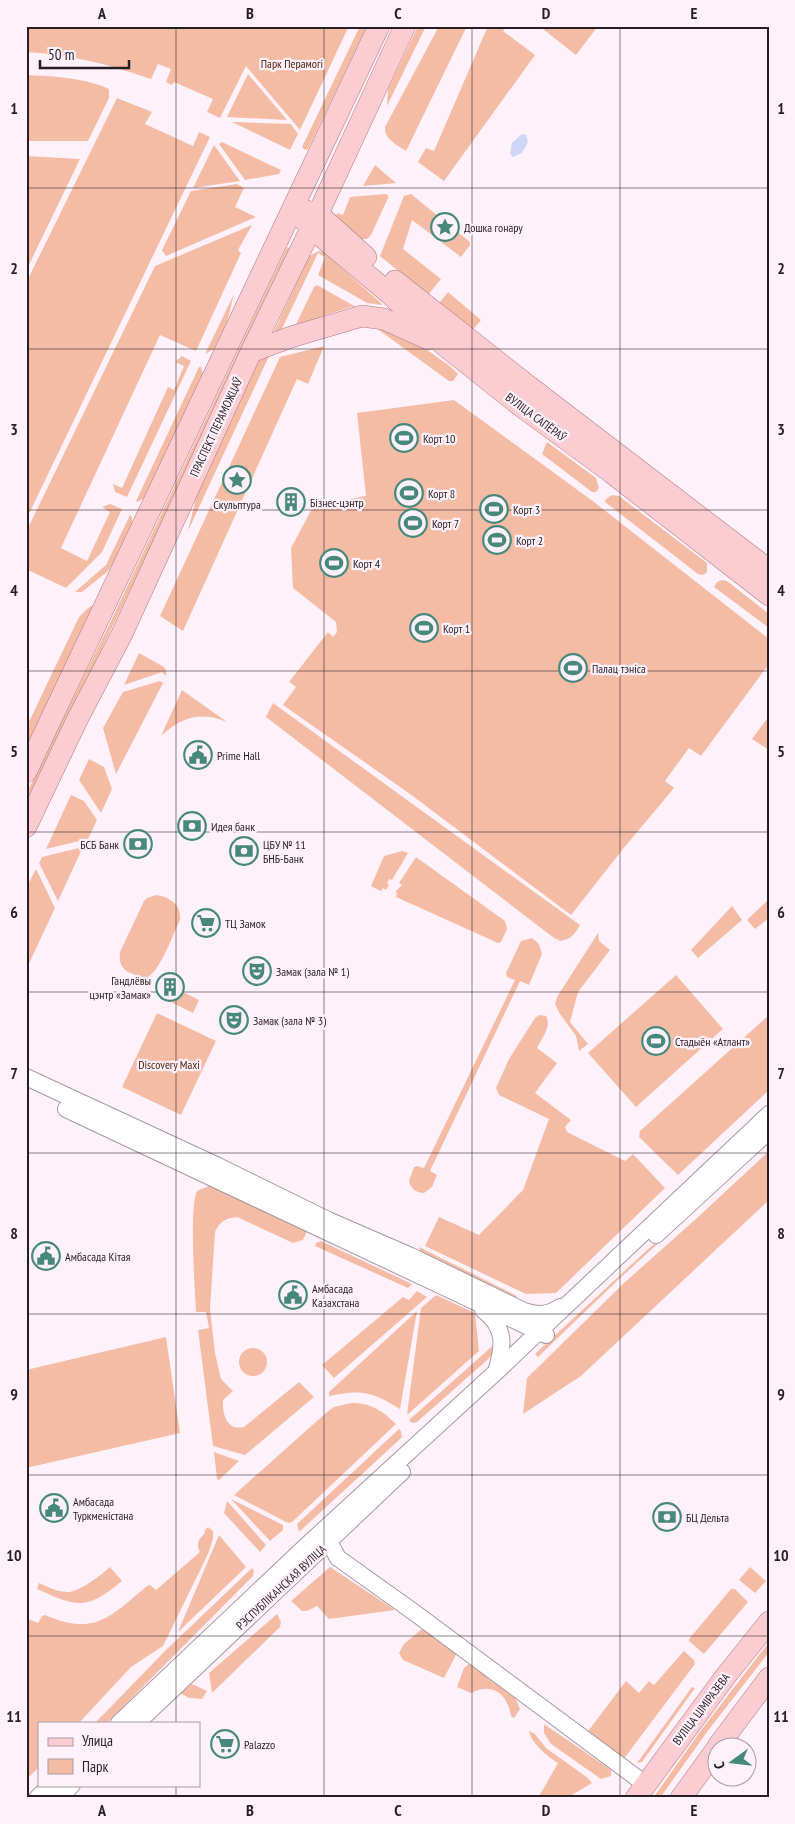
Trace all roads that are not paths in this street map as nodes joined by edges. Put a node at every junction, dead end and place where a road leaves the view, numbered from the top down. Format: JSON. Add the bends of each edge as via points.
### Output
{"nodes":[{"id":1,"x":378,"y":26,"type":"edge"},
{"id":2,"x":405,"y":26,"type":"edge"},
{"id":3,"x":294,"y":208,"type":"junction"},
{"id":4,"x":315,"y":221,"type":"junction"},
{"id":5,"x":445,"y":346,"type":"junction"},
{"id":6,"x":251,"y":352,"type":"junction"},
{"id":7,"x":769,"y":570,"type":"edge"},
{"id":8,"x":769,"y":595,"type":"edge"},
{"id":9,"x":26,"y":772,"type":"edge"},
{"id":10,"x":26,"y":827,"type":"edge"},
{"id":11,"x":26,"y":1078,"type":"edge"},
{"id":12,"x":26,"y":1090,"type":"edge"},
{"id":13,"x":769,"y":1114,"type":"edge"},
{"id":14,"x":769,"y":1131,"type":"edge"},
{"id":15,"x":577,"y":1296,"type":"junction"},
{"id":16,"x":473,"y":1302,"type":"junction"},
{"id":17,"x":531,"y":1314,"type":"junction"},
{"id":18,"x":543,"y":1331,"type":"junction"},
{"id":19,"x":496,"y":1372,"type":"junction"},
{"id":20,"x":329,"y":1542,"type":"junction"},
{"id":21,"x":769,"y":1622,"type":"edge"},
{"id":22,"x":769,"y":1678,"type":"edge"},
{"id":23,"x":121,"y":1722,"type":"edge"},
{"id":24,"x":138,"y":1722,"type":"edge"},
{"id":25,"x":726,"y":1736,"type":"edge"},
{"id":26,"x":708,"y":1761,"type":"edge"},
{"id":27,"x":50,"y":1786,"type":"edge"},
{"id":28,"x":71,"y":1786,"type":"edge"},
{"id":29,"x":641,"y":1791,"type":"edge"},
{"id":30,"x":37,"y":1798,"type":"edge"},
{"id":31,"x":59,"y":1798,"type":"edge"},
{"id":32,"x":681,"y":1798,"type":"edge"}],
"edges":[{"from":1,"to":3,"type":"main road","name":"ПРАСПЕКТ ПЕРАМОЖЦАЎ"},
{"from":2,"to":4,"type":"main road","name":"ПРАСПЕКТ ПЕРАМОЖЦАЎ"},
{"from":3,"to":4,"type":"main road"},
{"from":3,"to":9,"type":"main road","name":"ПРАСПЕКТ ПЕРАМОЖЦАЎ"},
{"from":4,"to":5,"type":"main road","name":"ВУЛІЦА САПЁРАЎ"},
{"from":4,"to":6,"type":"main road","name":"ПРАСПЕКТ ПЕРАМОЖЦАЎ"},
{"from":4,"to":7,"type":"main road","name":"ВУЛІЦА САПЁРАЎ"},
{"from":5,"to":6,"type":"main road","via":[[384,319],[362,316],[291,336]]},
{"from":5,"to":8,"type":"main road","name":"ВУЛІЦА САПЁРАЎ"},
{"from":6,"to":10,"type":"main road","name":"ПРАСПЕКТ ПЕРАМОЖЦАЎ","via":[[122,634]]},
{"from":11,"to":17,"type":"street"},
{"from":12,"to":16,"type":"street"},
{"from":13,"to":15,"type":"street"},
{"from":14,"to":18,"type":"street"},
{"from":15,"to":17,"type":"street","via":[[548,1314]]},
{"from":15,"to":18,"type":"street"},
{"from":16,"to":18,"type":"street"},
{"from":16,"to":19,"type":"street","via":[[493,1318],[498,1327],[502,1342]]},
{"from":17,"to":18,"type":"street"},
{"from":18,"to":19,"type":"street"},
{"from":18,"to":20,"type":"street","name":"РЭСПУБЛІКАНСКАЯ ВУЛІЦА"},
{"from":19,"to":23,"type":"street"},
{"from":20,"to":24,"type":"street","name":"РЭСПУБЛІКАНСКАЯ ВУЛІЦА"},
{"from":20,"to":29,"type":"street","via":[[338,1558],[415,1612]]},
{"from":21,"to":29,"type":"main road","name":"ВУЛІЦА ЦІМІРАЗЕВА"},
{"from":22,"to":25,"type":"main road"},
{"from":26,"to":32,"type":"main road"},
{"from":27,"to":30,"type":"street"},
{"from":28,"to":31,"type":"street"}]}
